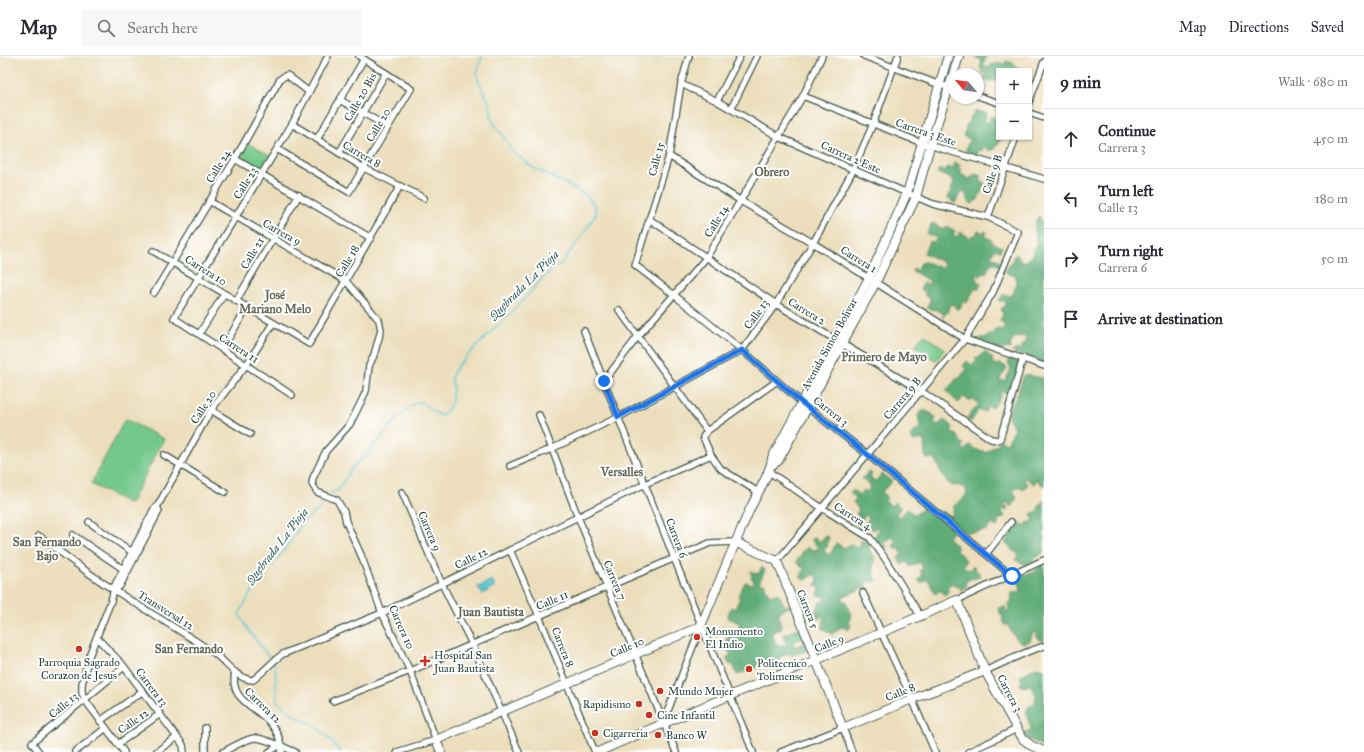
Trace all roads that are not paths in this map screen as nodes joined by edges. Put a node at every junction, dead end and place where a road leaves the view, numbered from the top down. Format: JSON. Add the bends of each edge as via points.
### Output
{"nodes":[{"id":1,"x":328,"y":56,"type":"edge"},
{"id":2,"x":689,"y":56,"type":"edge"},
{"id":3,"x":740,"y":56,"type":"edge"},
{"id":4,"x":757,"y":56,"type":"edge"},
{"id":5,"x":822,"y":56,"type":"edge"},
{"id":6,"x":864,"y":56,"type":"edge"},
{"id":7,"x":898,"y":56,"type":"edge"},
{"id":8,"x":948,"y":56,"type":"edge"},
{"id":9,"x":959,"y":56,"type":"edge"},
{"id":10,"x":362,"y":58,"type":"edge"},
{"id":11,"x":1044,"y":62,"type":"edge"},
{"id":12,"x":894,"y":67,"type":"junction"},
{"id":13,"x":956,"y":68,"type":"edge"},
{"id":14,"x":386,"y":73,"type":"junction"},
{"id":15,"x":681,"y":84,"type":"junction"},
{"id":16,"x":940,"y":85,"type":"junction"},
{"id":17,"x":948,"y":86,"type":"edge"},
{"id":18,"x":310,"y":92,"type":"junction"},
{"id":19,"x":1032,"y":94,"type":"edge"},
{"id":20,"x":803,"y":96,"type":"junction"},
{"id":21,"x":948,"y":96,"type":"edge"},
{"id":22,"x":984,"y":98,"type":"edge"},
{"id":23,"x":340,"y":100,"type":"junction"},
{"id":24,"x":717,"y":101,"type":"junction"},
{"id":25,"x":996,"y":102,"type":"edge"},
{"id":26,"x":731,"y":110,"type":"junction"},
{"id":27,"x":362,"y":112,"type":"junction"},
{"id":28,"x":1032,"y":114,"type":"edge"},
{"id":29,"x":1044,"y":118,"type":"edge"},
{"id":30,"x":292,"y":124,"type":"junction"},
{"id":31,"x":874,"y":124,"type":"junction"},
{"id":32,"x":388,"y":127,"type":"junction"},
{"id":33,"x":779,"y":136,"type":"junction"},
{"id":34,"x":317,"y":139,"type":"junction"},
{"id":35,"x":1015,"y":140,"type":"edge"},
{"id":36,"x":926,"y":144,"type":"junction"},
{"id":37,"x":277,"y":149,"type":"junction"},
{"id":38,"x":339,"y":152,"type":"junction"},
{"id":39,"x":669,"y":156,"type":"junction"},
{"id":40,"x":235,"y":159,"type":"junction"},
{"id":41,"x":364,"y":168,"type":"junction"},
{"id":42,"x":1005,"y":168,"type":"junction"},
{"id":43,"x":853,"y":170,"type":"junction"},
{"id":44,"x":262,"y":174,"type":"junction"},
{"id":45,"x":1044,"y":179,"type":"edge"},
{"id":46,"x":400,"y":186,"type":"junction"},
{"id":47,"x":908,"y":193,"type":"junction"},
{"id":48,"x":299,"y":195,"type":"junction"},
{"id":49,"x":916,"y":197,"type":"junction"},
{"id":50,"x":424,"y":198,"type":"dead end"},
{"id":51,"x":209,"y":201,"type":"junction"},
{"id":52,"x":741,"y":201,"type":"junction"},
{"id":53,"x":235,"y":216,"type":"junction"},
{"id":54,"x":988,"y":217,"type":"junction"},
{"id":55,"x":649,"y":219,"type":"junction"},
{"id":56,"x":1018,"y":232,"type":"joint"},
{"id":57,"x":273,"y":238,"type":"junction"},
{"id":58,"x":371,"y":238,"type":"junction"},
{"id":59,"x":813,"y":243,"type":"junction"},
{"id":60,"x":153,"y":251,"type":"dead end"},
{"id":61,"x":706,"y":258,"type":"junction"},
{"id":62,"x":173,"y":262,"type":"junction"},
{"id":63,"x":635,"y":265,"type":"joint"},
{"id":64,"x":198,"y":278,"type":"junction"},
{"id":65,"x":872,"y":280,"type":"junction"},
{"id":66,"x":346,"y":281,"type":"junction"},
{"id":67,"x":154,"y":294,"type":"dead end"},
{"id":68,"x":224,"y":294,"type":"junction"},
{"id":69,"x":674,"y":294,"type":"junction"},
{"id":70,"x":236,"y":301,"type":"junction"},
{"id":71,"x":776,"y":304,"type":"junction"},
{"id":72,"x":247,"y":308,"type":"junction"},
{"id":73,"x":619,"y":310,"type":"dead end"},
{"id":74,"x":174,"y":318,"type":"joint"},
{"id":75,"x":273,"y":323,"type":"junction"},
{"id":76,"x":584,"y":331,"type":"dead end"},
{"id":77,"x":199,"y":334,"type":"junction"},
{"id":78,"x":639,"y":335,"type":"junction"},
{"id":79,"x":965,"y":339,"type":"junction"},
{"id":80,"x":839,"y":342,"type":"junction"},
{"id":81,"x":309,"y":344,"type":"joint"},
{"id":82,"x":222,"y":349,"type":"junction"},
{"id":83,"x":742,"y":350,"type":"junction"},
{"id":84,"x":1023,"y":358,"type":"junction"},
{"id":85,"x":246,"y":364,"type":"junction"},
{"id":86,"x":1044,"y":366,"type":"edge"},
{"id":87,"x":604,"y":381,"type":"junction"},
{"id":88,"x":777,"y":381,"type":"junction"},
{"id":89,"x":676,"y":387,"type":"junction"},
{"id":90,"x":921,"y":391,"type":"junction"},
{"id":91,"x":292,"y":395,"type":"dead end"},
{"id":92,"x":804,"y":404,"type":"junction"},
{"id":93,"x":211,"y":410,"type":"junction"},
{"id":94,"x":539,"y":415,"type":"dead end"},
{"id":95,"x":618,"y":417,"type":"junction"},
{"id":96,"x":707,"y":431,"type":"junction"},
{"id":97,"x":250,"y":434,"type":"dead end"},
{"id":98,"x":551,"y":449,"type":"junction"},
{"id":99,"x":867,"y":454,"type":"junction"},
{"id":100,"x":164,"y":455,"type":"dead end"},
{"id":101,"x":711,"y":455,"type":"junction"},
{"id":102,"x":180,"y":465,"type":"junction"},
{"id":103,"x":510,"y":466,"type":"dead end"},
{"id":104,"x":770,"y":468,"type":"junction"},
{"id":105,"x":645,"y":484,"type":"junction"},
{"id":106,"x":224,"y":492,"type":"dead end"},
{"id":107,"x":402,"y":492,"type":"dead end"},
{"id":108,"x":758,"y":492,"type":"junction"},
{"id":109,"x":157,"y":508,"type":"junction"},
{"id":110,"x":822,"y":508,"type":"junction"},
{"id":111,"x":578,"y":518,"type":"junction"},
{"id":112,"x":89,"y":522,"type":"dead end"},
{"id":113,"x":1011,"y":522,"type":"dead end"},
{"id":114,"x":73,"y":535,"type":"dead end"},
{"id":115,"x":39,"y":536,"type":"dead end"},
{"id":116,"x":735,"y":542,"type":"junction"},
{"id":117,"x":510,"y":550,"type":"junction"},
{"id":118,"x":132,"y":552,"type":"junction"},
{"id":119,"x":986,"y":554,"type":"junction"},
{"id":120,"x":674,"y":558,"type":"junction"},
{"id":121,"x":1044,"y":560,"type":"edge"},
{"id":122,"x":777,"y":561,"type":"junction"},
{"id":123,"x":123,"y":569,"type":"junction"},
{"id":124,"x":1012,"y":576,"type":"junction"},
{"id":125,"x":442,"y":584,"type":"junction"},
{"id":126,"x":607,"y":588,"type":"junction"},
{"id":127,"x":114,"y":590,"type":"junction"},
{"id":128,"x":863,"y":593,"type":"dead end"},
{"id":129,"x":957,"y":600,"type":"junction"},
{"id":130,"x":382,"y":613,"type":"junction"},
{"id":131,"x":539,"y":616,"type":"junction"},
{"id":132,"x":920,"y":617,"type":"junction"},
{"id":133,"x":702,"y":626,"type":"junction"},
{"id":134,"x":882,"y":634,"type":"junction"},
{"id":135,"x":98,"y":638,"type":"junction"},
{"id":136,"x":472,"y":644,"type":"junction"},
{"id":137,"x":1044,"y":646,"type":"edge"},
{"id":138,"x":635,"y":655,"type":"junction"},
{"id":139,"x":817,"y":660,"type":"junction"},
{"id":140,"x":124,"y":667,"type":"junction"},
{"id":141,"x":410,"y":671,"type":"junction"},
{"id":142,"x":986,"y":671,"type":"junction"},
{"id":143,"x":235,"y":672,"type":"junction"},
{"id":144,"x":244,"y":678,"type":"joint"},
{"id":145,"x":567,"y":684,"type":"junction"},
{"id":146,"x":142,"y":691,"type":"junction"},
{"id":147,"x":730,"y":695,"type":"junction"},
{"id":148,"x":912,"y":699,"type":"junction"},
{"id":149,"x":85,"y":700,"type":"junction"},
{"id":150,"x":333,"y":701,"type":"dead end"},
{"id":151,"x":502,"y":712,"type":"junction"},
{"id":152,"x":160,"y":714,"type":"junction"},
{"id":153,"x":100,"y":721,"type":"junction"},
{"id":154,"x":663,"y":723,"type":"junction"},
{"id":155,"x":106,"y":728,"type":"junction"},
{"id":156,"x":205,"y":728,"type":"dead end"},
{"id":157,"x":843,"y":728,"type":"junction"},
{"id":158,"x":1017,"y":729,"type":"junction"},
{"id":159,"x":177,"y":737,"type":"junction"},
{"id":160,"x":436,"y":740,"type":"junction"},
{"id":161,"x":118,"y":744,"type":"junction"},
{"id":162,"x":280,"y":748,"type":"edge"},
{"id":163,"x":1044,"y":751,"type":"edge"},
{"id":164,"x":39,"y":752,"type":"edge"},
{"id":165,"x":75,"y":752,"type":"edge"},
{"id":166,"x":123,"y":752,"type":"edge"},
{"id":167,"x":156,"y":752,"type":"edge"},
{"id":168,"x":184,"y":752,"type":"edge"},
{"id":169,"x":205,"y":752,"type":"edge"},
{"id":170,"x":223,"y":752,"type":"edge"},
{"id":171,"x":269,"y":752,"type":"edge"},
{"id":172,"x":295,"y":752,"type":"edge"},
{"id":173,"x":397,"y":752,"type":"edge"},
{"id":174,"x":441,"y":752,"type":"edge"},
{"id":175,"x":519,"y":752,"type":"edge"},
{"id":176,"x":596,"y":752,"type":"edge"},
{"id":177,"x":676,"y":752,"type":"edge"},
{"id":178,"x":753,"y":752,"type":"edge"},
{"id":179,"x":781,"y":752,"type":"edge"},
{"id":180,"x":852,"y":752,"type":"edge"},
{"id":181,"x":935,"y":752,"type":"edge"},
{"id":182,"x":968,"y":752,"type":"edge"}],
"edges":[{"from":1,"to":18,"type":"street","name":"Calle 23"},
{"from":2,"to":15,"type":"street","name":"Calle 15"},
{"from":3,"to":24,"type":"street"},
{"from":4,"to":26,"type":"street"},
{"from":5,"to":20,"type":"street","name":"Calle 14"},
{"from":6,"to":12,"type":"street"},
{"from":7,"to":12,"type":"street","name":"Calle 13"},
{"from":8,"to":16,"type":"main road","name":"Avenida Simon Bolivar"},
{"from":9,"to":13,"type":"main road","name":"Avenida Simon Bolivar"},
{"from":10,"to":14,"type":"street"},
{"from":10,"to":23,"type":"street"},
{"from":11,"to":19,"type":"street"},
{"from":12,"to":16,"type":"street"},
{"from":12,"to":31,"type":"street","name":"Calle 13"},
{"from":14,"to":27,"type":"street","name":"Calle 20 Bis"},
{"from":14,"to":32,"type":"street","name":"Calle 20","via":[[411,89]]},
{"from":15,"to":24,"type":"street","name":"Carrera 2 Este"},
{"from":15,"to":39,"type":"street","name":"Calle 15"},
{"from":16,"to":17,"type":"street"},
{"from":16,"to":36,"type":"main road","name":"Avenida Simon Bolivar"},
{"from":18,"to":30,"type":"street","name":"Calle 23"},
{"from":18,"to":40,"type":"street","name":"Calle 24","via":[[287,75],[280,79]]},
{"from":20,"to":31,"type":"street","name":"Carrera 3 Este"},
{"from":20,"to":33,"type":"street","name":"Calle 14"},
{"from":21,"to":36,"type":"main road","name":"Avenida Simon Bolivar"},
{"from":22,"to":25,"type":"street"},
{"from":23,"to":27,"type":"street"},
{"from":23,"to":34,"type":"street"},
{"from":24,"to":26,"type":"street","name":"Carrera 2 Este"},
{"from":26,"to":33,"type":"street","name":"Carrera 2 Este"},
{"from":27,"to":32,"type":"street"},
{"from":27,"to":38,"type":"street","name":"Calle 20 Bis"},
{"from":28,"to":29,"type":"street"},
{"from":30,"to":34,"type":"street","name":"Carrera 8"},
{"from":30,"to":37,"type":"street","name":"Calle 23"},
{"from":31,"to":36,"type":"street","name":"Carrera 3 Este"},
{"from":31,"to":43,"type":"street","name":"Calle 13"},
{"from":32,"to":41,"type":"street","name":"Calle 20"},
{"from":33,"to":43,"type":"street","name":"Carrera 2 Este"},
{"from":33,"to":52,"type":"street","name":"Calle 14"},
{"from":34,"to":38,"type":"street","name":"Carrera 8"},
{"from":35,"to":42,"type":"street","name":"Calle 9 B"},
{"from":36,"to":42,"type":"street","name":"Carrera 3 Este"},
{"from":36,"to":47,"type":"main road","name":"Avenida Simon Bolivar"},
{"from":36,"to":49,"type":"main road","name":"Avenida Simon Bolivar"},
{"from":37,"to":41,"type":"street","name":"Calle 20","via":[[349,192]]},
{"from":37,"to":44,"type":"street","name":"Calle 23"},
{"from":38,"to":41,"type":"street","name":"Carrera 8"},
{"from":39,"to":52,"type":"street","name":"Carrera 1"},
{"from":39,"to":55,"type":"street","name":"Calle 15"},
{"from":40,"to":44,"type":"street"},
{"from":40,"to":51,"type":"street","name":"Calle 24"},
{"from":41,"to":46,"type":"street","name":"Carrera 8"},
{"from":42,"to":45,"type":"street","name":"Carrera 3 Este"},
{"from":42,"to":54,"type":"street","name":"Calle 9 B"},
{"from":43,"to":47,"type":"street","name":"Carrera 2 Este"},
{"from":43,"to":59,"type":"street","name":"Calle 13"},
{"from":44,"to":48,"type":"street"},
{"from":44,"to":53,"type":"street","name":"Calle 23"},
{"from":46,"to":50,"type":"street","name":"Carrera 8"},
{"from":46,"to":58,"type":"street","name":"Calle 18"},
{"from":47,"to":49,"type":"street","name":"Carrera 2 Este"},
{"from":47,"to":65,"type":"main road","name":"Avenida Simon Bolivar"},
{"from":48,"to":57,"type":"street","name":"Calle 21"},
{"from":48,"to":58,"type":"street"},
{"from":49,"to":54,"type":"street","name":"Carrera 2 Este","via":[[933,204]]},
{"from":49,"to":65,"type":"main road","name":"Avenida Simon Bolivar"},
{"from":51,"to":53,"type":"street","name":"Carrera 9"},
{"from":51,"to":62,"type":"street","name":"Calle 24"},
{"from":52,"to":59,"type":"street","name":"Carrera 1"},
{"from":52,"to":61,"type":"street","name":"Calle 14"},
{"from":53,"to":57,"type":"street","name":"Carrera 9"},
{"from":53,"to":64,"type":"street","name":"Calle 23"},
{"from":54,"to":56,"type":"street","name":"Carrera 2 Este"},
{"from":55,"to":61,"type":"street","name":"Carrera 2"},
{"from":55,"to":63,"type":"street","name":"Calle 15"},
{"from":56,"to":79,"type":"street","name":"Carrera 9 B","via":[[993,292]]},
{"from":57,"to":66,"type":"street","name":"Carrera 9"},
{"from":57,"to":70,"type":"street","name":"Calle 21"},
{"from":58,"to":66,"type":"street","name":"Calle 18"},
{"from":59,"to":65,"type":"street","name":"Carrera 1"},
{"from":59,"to":71,"type":"street","name":"Calle 13"},
{"from":60,"to":62,"type":"street","name":"Carrera 10"},
{"from":61,"to":69,"type":"street","name":"Calle 14"},
{"from":61,"to":71,"type":"street","name":"Carrera 2"},
{"from":62,"to":64,"type":"street","name":"Carrera 10"},
{"from":62,"to":67,"type":"street","name":"Calle 24"},
{"from":63,"to":69,"type":"street","name":"Carrera 3"},
{"from":64,"to":68,"type":"street","name":"Carrera 10"},
{"from":64,"to":74,"type":"street","name":"Calle 23"},
{"from":65,"to":79,"type":"street","name":"Carrera 1"},
{"from":65,"to":80,"type":"main road","name":"Avenida Simon Bolivar"},
{"from":66,"to":81,"type":"street","name":"Calle 18"},
{"from":66,"to":130,"type":"street","name":"Carrera 10","via":[[378,320],[380,330],[369,366],[366,391],[359,409],[350,424],[326,451],[312,484],[317,492],[337,500],[344,512]]},
{"from":68,"to":70,"type":"street","name":"Carrera 10"},
{"from":68,"to":77,"type":"street"},
{"from":69,"to":78,"type":"street","name":"Calle 14"},
{"from":69,"to":83,"type":"street","name":"Carrera 3"},
{"from":70,"to":72,"type":"street","name":"Carrera 10"},
{"from":71,"to":80,"type":"street","name":"Carrera 2"},
{"from":71,"to":83,"type":"street","name":"Calle 13"},
{"from":72,"to":75,"type":"street","name":"Carrera 10"},
{"from":72,"to":82,"type":"street"},
{"from":73,"to":78,"type":"street"},
{"from":74,"to":77,"type":"street","name":"Carrera 11"},
{"from":75,"to":81,"type":"street","name":"Carrera 10"},
{"from":75,"to":85,"type":"street","name":"Calle 20"},
{"from":76,"to":87,"type":"street","name":"Carrera 6"},
{"from":77,"to":82,"type":"street","name":"Carrera 11"},
{"from":78,"to":87,"type":"street","name":"Calle 14"},
{"from":78,"to":89,"type":"street"},
{"from":79,"to":84,"type":"street","name":"Carrera 1"},
{"from":79,"to":90,"type":"street","name":"Carrera 9 B"},
{"from":80,"to":90,"type":"street","name":"Carrera 2"},
{"from":80,"to":92,"type":"main road","name":"Avenida Simon Bolivar"},
{"from":82,"to":85,"type":"street","name":"Carrera 11"},
{"from":83,"to":88,"type":"street","name":"Carrera 3"},
{"from":83,"to":89,"type":"street","name":"Calle 13"},
{"from":84,"to":86,"type":"street","name":"Carrera 1"},
{"from":84,"to":90,"type":"street","name":"Carrera 2","via":[[1000,439],[997,440],[991,439]]},
{"from":85,"to":91,"type":"street","name":"Carrera 11"},
{"from":85,"to":93,"type":"street","name":"Calle 20"},
{"from":87,"to":95,"type":"street","name":"Carrera 6"},
{"from":88,"to":92,"type":"street","name":"Carrera 3"},
{"from":88,"to":96,"type":"street"},
{"from":89,"to":95,"type":"street","name":"Calle 13"},
{"from":89,"to":96,"type":"street"},
{"from":90,"to":99,"type":"street","name":"Carrera 9 B"},
{"from":92,"to":99,"type":"street","name":"Carrera 3"},
{"from":92,"to":104,"type":"main road","name":"Avenida Simon Bolivar","via":[[778,461]]},
{"from":93,"to":97,"type":"street"},
{"from":93,"to":102,"type":"street","name":"Calle 20"},
{"from":94,"to":98,"type":"street","name":"Carrera 7"},
{"from":95,"to":98,"type":"street","name":"Calle 13"},
{"from":95,"to":105,"type":"street","name":"Carrera 6"},
{"from":96,"to":101,"type":"street","via":[[703,437]]},
{"from":98,"to":103,"type":"street","name":"Calle 13"},
{"from":98,"to":111,"type":"street","name":"Carrera 7"},
{"from":99,"to":110,"type":"street","name":"Carrera 9 B"},
{"from":99,"to":119,"type":"street","name":"Carrera 3"},
{"from":100,"to":102,"type":"street"},
{"from":101,"to":105,"type":"street","name":"Calle 12"},
{"from":101,"to":108,"type":"street","via":[[721,469]]},
{"from":102,"to":106,"type":"street"},
{"from":102,"to":109,"type":"street","name":"Calle 20"},
{"from":104,"to":108,"type":"main road"},
{"from":104,"to":110,"type":"street","name":"Carrera 4"},
{"from":105,"to":111,"type":"street","name":"Calle 12"},
{"from":105,"to":120,"type":"street","name":"Carrera 6"},
{"from":107,"to":125,"type":"street","name":"Carrera 9"},
{"from":108,"to":116,"type":"main road"},
{"from":109,"to":118,"type":"street","via":[[154,509]]},
{"from":109,"to":127,"type":"street","via":[[159,511],[120,586]]},
{"from":110,"to":122,"type":"street","name":"Carrera 9 B"},
{"from":110,"to":132,"type":"street","name":"Carrera 4","via":[[870,538]]},
{"from":111,"to":117,"type":"street","name":"Calle 12"},
{"from":111,"to":126,"type":"street","name":"Carrera 7"},
{"from":112,"to":118,"type":"street"},
{"from":113,"to":119,"type":"street"},
{"from":114,"to":123,"type":"street"},
{"from":115,"to":127,"type":"street"},
{"from":116,"to":120,"type":"street","name":"Calle 11","via":[[710,543]]},
{"from":116,"to":122,"type":"main road"},
{"from":116,"to":133,"type":"main road"},
{"from":117,"to":125,"type":"street","name":"Calle 12"},
{"from":117,"to":131,"type":"street","name":"Carrera 8"},
{"from":118,"to":123,"type":"street"},
{"from":119,"to":124,"type":"street","name":"Carrera 3"},
{"from":120,"to":126,"type":"street","name":"Calle 11"},
{"from":120,"to":133,"type":"street","name":"Carrera 6"},
{"from":121,"to":124,"type":"street","name":"Calle 9"},
{"from":122,"to":139,"type":"main road","name":"Carrera 5"},
{"from":123,"to":127,"type":"street"},
{"from":124,"to":129,"type":"street","name":"Calle 9"},
{"from":125,"to":130,"type":"street","name":"Calle 12"},
{"from":125,"to":136,"type":"street","name":"Carrera 9"},
{"from":126,"to":131,"type":"street","name":"Calle 11"},
{"from":126,"to":138,"type":"street","name":"Carrera 7"},
{"from":127,"to":135,"type":"street"},
{"from":127,"to":143,"type":"street","name":"Transversal 12","via":[[209,650]]},
{"from":128,"to":134,"type":"street"},
{"from":129,"to":132,"type":"main road","name":"Calle 9"},
{"from":129,"to":142,"type":"main road","name":"Carrera 3"},
{"from":130,"to":141,"type":"street","name":"Carrera 10"},
{"from":130,"to":144,"type":"street","name":"Calle 12","via":[[283,654],[253,680]]},
{"from":131,"to":136,"type":"street","name":"Calle 11"},
{"from":131,"to":145,"type":"street","name":"Carrera 8"},
{"from":132,"to":134,"type":"main road","name":"Calle 9"},
{"from":133,"to":138,"type":"main road","name":"Calle 10"},
{"from":133,"to":147,"type":"street","name":"Carrera 6"},
{"from":133,"to":154,"type":"street"},
{"from":134,"to":139,"type":"main road","name":"Calle 9"},
{"from":134,"to":148,"type":"street"},
{"from":135,"to":140,"type":"street","name":"Carrera 13"},
{"from":135,"to":149,"type":"street","via":[[82,684]]},
{"from":136,"to":141,"type":"street","name":"Calle 11"},
{"from":136,"to":151,"type":"street","name":"Carrera 9"},
{"from":137,"to":142,"type":"street","name":"Calle 8"},
{"from":138,"to":145,"type":"main road","name":"Calle 10"},
{"from":138,"to":154,"type":"street","name":"Carrera 7"},
{"from":139,"to":147,"type":"main road","name":"Calle 9"},
{"from":139,"to":157,"type":"main road","name":"Carrera 5"},
{"from":140,"to":146,"type":"street","name":"Carrera 13"},
{"from":140,"to":149,"type":"street","name":"Calle 13"},
{"from":141,"to":150,"type":"street","name":"Calle 11"},
{"from":141,"to":160,"type":"street","name":"Carrera 10"},
{"from":142,"to":148,"type":"main road","name":"Calle 8"},
{"from":142,"to":158,"type":"main road","name":"Carrera 3"},
{"from":143,"to":144,"type":"street","name":"Transversal 12"},
{"from":143,"to":162,"type":"street","name":"Carrera 12","via":[[233,680],[236,692],[243,702],[270,722],[278,734]]},
{"from":145,"to":151,"type":"main road","name":"Calle 10"},
{"from":145,"to":176,"type":"street","name":"Carrera 8"},
{"from":146,"to":152,"type":"street","name":"Carrera 13"},
{"from":146,"to":153,"type":"street"},
{"from":147,"to":154,"type":"main road","name":"Calle 9"},
{"from":147,"to":178,"type":"street","name":"Carrera 6"},
{"from":148,"to":157,"type":"main road","name":"Calle 8"},
{"from":148,"to":181,"type":"street"},
{"from":149,"to":153,"type":"street"},
{"from":149,"to":164,"type":"street","name":"Calle 13","via":[[32,743]]},
{"from":151,"to":160,"type":"main road","name":"Calle 10"},
{"from":151,"to":175,"type":"street","name":"Carrera 9"},
{"from":152,"to":159,"type":"street","name":"Carrera 13"},
{"from":152,"to":161,"type":"street","name":"Calle 12"},
{"from":153,"to":155,"type":"street"},
{"from":154,"to":176,"type":"main road","name":"Calle 9"},
{"from":154,"to":177,"type":"street","name":"Carrera 7"},
{"from":155,"to":161,"type":"street"},
{"from":155,"to":165,"type":"street"},
{"from":156,"to":169,"type":"street"},
{"from":157,"to":179,"type":"street","name":"Calle 8"},
{"from":157,"to":180,"type":"street","name":"Carrera 5"},
{"from":158,"to":163,"type":"main road","name":"Carrera 3","via":[[1023,739]]},
{"from":158,"to":182,"type":"street"},
{"from":159,"to":167,"type":"street"},
{"from":159,"to":168,"type":"street","name":"Carrera 13"},
{"from":160,"to":173,"type":"street","name":"Calle 10"},
{"from":160,"to":174,"type":"main road","name":"Carrera 10"},
{"from":161,"to":166,"type":"street"},
{"from":162,"to":170,"type":"street","via":[[256,738]]},
{"from":162,"to":171,"type":"street"},
{"from":162,"to":172,"type":"street"}]}
